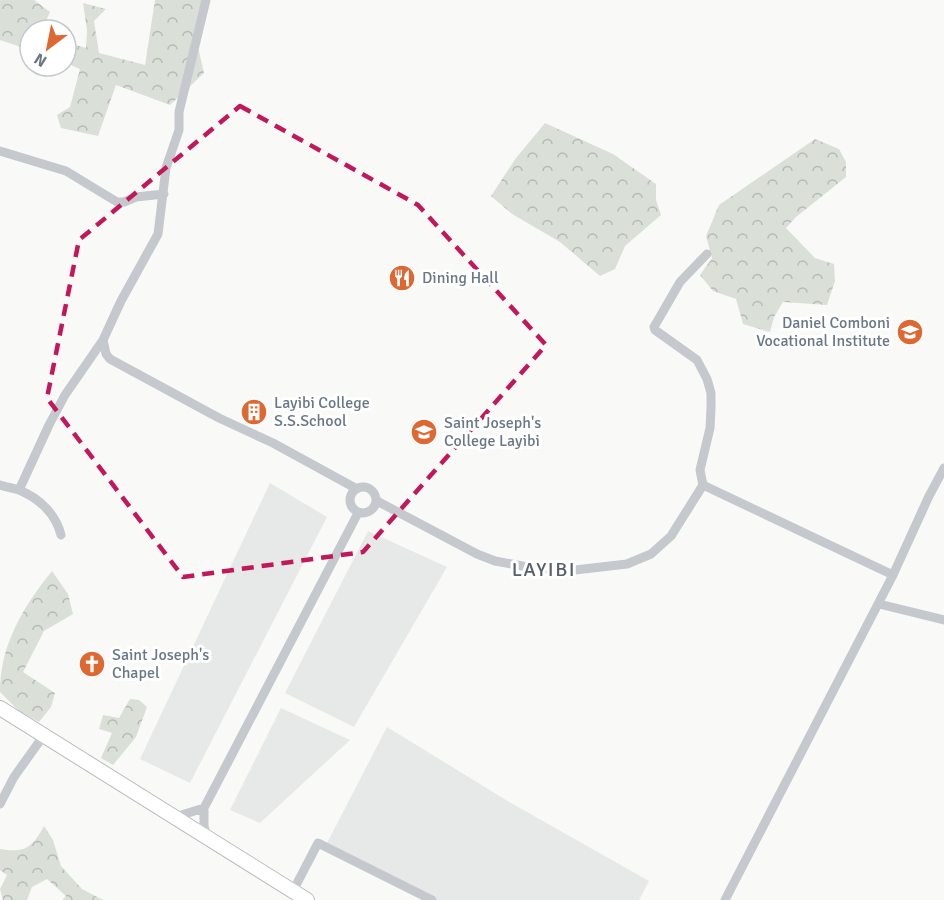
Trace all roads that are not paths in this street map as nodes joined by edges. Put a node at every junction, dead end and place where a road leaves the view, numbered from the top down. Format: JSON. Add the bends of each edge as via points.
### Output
{"nodes":[{"id":1,"x":206,"y":0,"type":"edge"},
{"id":2,"x":0,"y":151,"type":"edge"},
{"id":3,"x":164,"y":194,"type":"junction"},
{"id":4,"x":707,"y":254,"type":"dead end"},
{"id":5,"x":104,"y":340,"type":"junction"},
{"id":6,"x":944,"y":468,"type":"edge"},
{"id":7,"x":0,"y":485,"type":"edge"},
{"id":8,"x":704,"y":485,"type":"junction"},
{"id":9,"x":357,"y":489,"type":"junction"},
{"id":10,"x":19,"y":490,"type":"junction"},
{"id":11,"x":377,"y":501,"type":"junction"},
{"id":12,"x":357,"y":513,"type":"junction"},
{"id":13,"x":61,"y":535,"type":"dead end"},
{"id":14,"x":893,"y":575,"type":"junction"},
{"id":15,"x":879,"y":604,"type":"junction"},
{"id":16,"x":944,"y":620,"type":"edge"},
{"id":17,"x":0,"y":708,"type":"edge"},
{"id":18,"x":44,"y":735,"type":"junction"},
{"id":19,"x":0,"y":804,"type":"edge"},
{"id":20,"x":204,"y":808,"type":"junction"},
{"id":21,"x":175,"y":817,"type":"junction"},
{"id":22,"x":207,"y":837,"type":"junction"},
{"id":23,"x":293,"y":891,"type":"junction"},
{"id":24,"x":307,"y":900,"type":"edge"},
{"id":25,"x":432,"y":900,"type":"edge"},
{"id":26,"x":725,"y":900,"type":"edge"}],
"edges":[{"from":1,"to":3,"type":"street","via":[[166,168]]},
{"from":2,"to":3,"type":"street","via":[[66,171],[117,202]]},
{"from":3,"to":5,"type":"street","via":[[158,234],[127,288]]},
{"from":4,"to":8,"type":"street","via":[[681,282],[654,327],[697,360],[709,386],[710,428],[700,470]]},
{"from":5,"to":9,"type":"street","via":[[110,360]]},
{"from":5,"to":10,"type":"street","via":[[65,395]]},
{"from":6,"to":14,"type":"street"},
{"from":7,"to":10,"type":"street"},
{"from":8,"to":11,"type":"street","via":[[671,536],[651,554],[627,564],[575,570],[495,561]]},
{"from":8,"to":14,"type":"street"},
{"from":9,"to":11,"type":"street","via":[[370,489]]},
{"from":9,"to":12,"type":"street","via":[[350,504]]},
{"from":10,"to":13,"type":"street","via":[[51,513]]},
{"from":11,"to":12,"type":"street","via":[[366,514]]},
{"from":12,"to":20,"type":"street"},
{"from":14,"to":15,"type":"street"},
{"from":15,"to":16,"type":"street"},
{"from":15,"to":26,"type":"street"},
{"from":17,"to":18,"type":"street"},
{"from":18,"to":19,"type":"street"},
{"from":18,"to":21,"type":"street"},
{"from":20,"to":21,"type":"street"},
{"from":20,"to":22,"type":"street"},
{"from":21,"to":22,"type":"street"},
{"from":22,"to":23,"type":"street"},
{"from":23,"to":24,"type":"street"},
{"from":23,"to":25,"type":"street","via":[[318,843]]}]}
